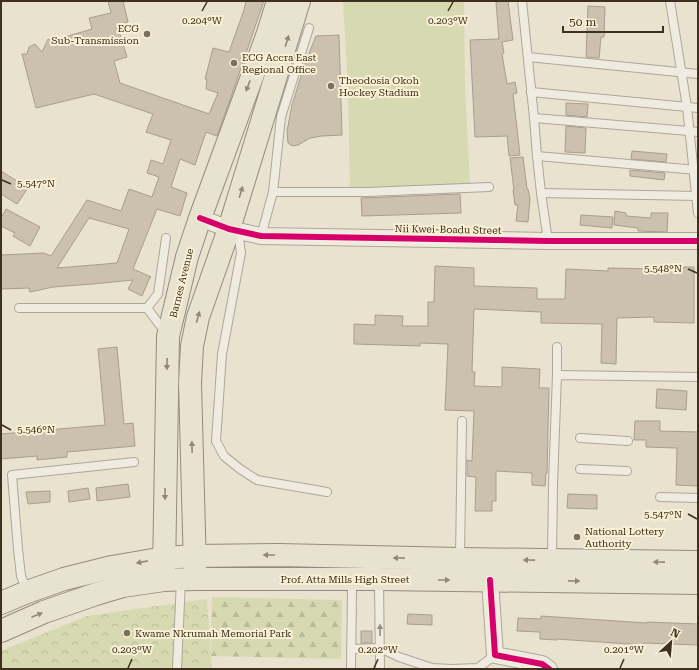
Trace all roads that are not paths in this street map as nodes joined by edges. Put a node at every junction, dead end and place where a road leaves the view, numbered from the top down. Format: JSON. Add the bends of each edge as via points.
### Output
{"nodes":[{"id":1,"x":265,"y":1,"type":"edge"},
{"id":2,"x":278,"y":1,"type":"edge"},
{"id":3,"x":299,"y":1,"type":"edge"},
{"id":4,"x":522,"y":1,"type":"edge"},
{"id":5,"x":670,"y":1,"type":"edge"},
{"id":6,"x":310,"y":28,"type":"dead end"},
{"id":7,"x":267,"y":36,"type":"junction"},
{"id":8,"x":528,"y":57,"type":"junction"},
{"id":9,"x":682,"y":72,"type":"junction"},
{"id":10,"x":698,"y":74,"type":"edge"},
{"id":11,"x":531,"y":92,"type":"junction"},
{"id":12,"x":686,"y":106,"type":"junction"},
{"id":13,"x":698,"y":108,"type":"edge"},
{"id":14,"x":534,"y":118,"type":"junction"},
{"id":15,"x":689,"y":131,"type":"junction"},
{"id":16,"x":698,"y":132,"type":"edge"},
{"id":17,"x":537,"y":156,"type":"junction"},
{"id":18,"x":696,"y":170,"type":"edge"},
{"id":19,"x":489,"y":187,"type":"dead end"},
{"id":20,"x":273,"y":192,"type":"junction"},
{"id":21,"x":541,"y":193,"type":"junction"},
{"id":22,"x":697,"y":196,"type":"edge"},
{"id":23,"x":698,"y":213,"type":"edge"},
{"id":24,"x":200,"y":218,"type":"junction"},
{"id":25,"x":234,"y":230,"type":"junction"},
{"id":26,"x":261,"y":236,"type":"junction"},
{"id":27,"x":166,"y":238,"type":"dead end"},
{"id":28,"x":548,"y":241,"type":"junction"},
{"id":29,"x":698,"y":242,"type":"edge"},
{"id":30,"x":19,"y":308,"type":"dead end"},
{"id":31,"x":147,"y":308,"type":"junction"},
{"id":32,"x":168,"y":336,"type":"junction"},
{"id":33,"x":557,"y":348,"type":"dead end"},
{"id":34,"x":557,"y":375,"type":"junction"},
{"id":35,"x":698,"y":377,"type":"edge"},
{"id":36,"x":462,"y":422,"type":"dead end"},
{"id":37,"x":580,"y":438,"type":"dead end"},
{"id":38,"x":628,"y":441,"type":"dead end"},
{"id":39,"x":134,"y":462,"type":"dead end"},
{"id":40,"x":580,"y":469,"type":"dead end"},
{"id":41,"x":627,"y":471,"type":"dead end"},
{"id":42,"x":327,"y":492,"type":"dead end"},
{"id":43,"x":660,"y":497,"type":"dead end"},
{"id":44,"x":698,"y":498,"type":"edge"},
{"id":45,"x":194,"y":556,"type":"junction"},
{"id":46,"x":164,"y":558,"type":"junction"},
{"id":47,"x":460,"y":559,"type":"junction"},
{"id":48,"x":552,"y":561,"type":"junction"},
{"id":49,"x":698,"y":562,"type":"edge"},
{"id":50,"x":180,"y":579,"type":"junction"},
{"id":51,"x":352,"y":580,"type":"junction"},
{"id":52,"x":379,"y":580,"type":"junction"},
{"id":53,"x":490,"y":580,"type":"junction"},
{"id":54,"x":698,"y":583,"type":"edge"},
{"id":55,"x":27,"y":592,"type":"junction"},
{"id":56,"x":1,"y":603,"type":"edge"},
{"id":57,"x":1,"y":630,"type":"edge"},
{"id":58,"x":380,"y":648,"type":"junction"},
{"id":59,"x":351,"y":649,"type":"junction"},
{"id":60,"x":495,"y":655,"type":"junction"},
{"id":61,"x":177,"y":669,"type":"edge"},
{"id":62,"x":351,"y":669,"type":"edge"},
{"id":63,"x":380,"y":669,"type":"edge"},
{"id":64,"x":549,"y":669,"type":"edge"}],
"edges":[{"from":1,"to":7,"type":"main road"},
{"from":2,"to":7,"type":"main road","name":"Barnes Avenue"},
{"from":25,"to":3,"type":"main road","one_way":true},
{"from":4,"to":8,"type":"lane"},
{"from":5,"to":9,"type":"lane"},
{"from":6,"to":20,"type":"lane","via":[[281,117]]},
{"from":7,"to":24,"type":"main road","name":"Barnes Avenue","one_way":true},
{"from":8,"to":9,"type":"lane"},
{"from":8,"to":11,"type":"lane"},
{"from":9,"to":10,"type":"lane"},
{"from":9,"to":12,"type":"lane"},
{"from":11,"to":12,"type":"lane"},
{"from":11,"to":14,"type":"lane"},
{"from":12,"to":13,"type":"lane"},
{"from":12,"to":15,"type":"lane"},
{"from":14,"to":15,"type":"lane"},
{"from":14,"to":17,"type":"lane"},
{"from":15,"to":16,"type":"lane"},
{"from":15,"to":18,"type":"lane"},
{"from":17,"to":18,"type":"lane"},
{"from":17,"to":21,"type":"lane"},
{"from":18,"to":22,"type":"lane"},
{"from":19,"to":20,"type":"lane","via":[[367,192]]},
{"from":20,"to":26,"type":"lane"},
{"from":21,"to":22,"type":"lane"},
{"from":21,"to":28,"type":"lane"},
{"from":22,"to":23,"type":"lane"},
{"from":24,"to":25,"type":"street","name":"Nii Kwei-Boadu Street"},
{"from":24,"to":32,"type":"main road","name":"Barnes Avenue","via":[[187,257]]},
{"from":25,"to":26,"type":"street","name":"Nii Kwei-Boadu Street"},
{"from":25,"to":42,"type":"lane","via":[[240,253],[222,354],[216,441],[224,456],[257,480]]},
{"from":45,"to":25,"type":"main road","one_way":true,"via":[[190,383],[192,346],[198,317]]},
{"from":26,"to":28,"type":"street","name":"Nii Kwei-Boadu Street"},
{"from":27,"to":31,"type":"lane","via":[[158,294]]},
{"from":28,"to":29,"type":"street","name":"Nii Kwei-Boadu Street"},
{"from":30,"to":31,"type":"lane"},
{"from":31,"to":32,"type":"lane"},
{"from":32,"to":46,"type":"main road","name":"Barnes Avenue","one_way":true},
{"from":33,"to":34,"type":"lane"},
{"from":34,"to":35,"type":"lane"},
{"from":34,"to":48,"type":"lane"},
{"from":36,"to":47,"type":"lane"},
{"from":37,"to":38,"type":"lane"},
{"from":39,"to":55,"type":"lane","via":[[12,475],[20,569]]},
{"from":40,"to":41,"type":"lane"},
{"from":43,"to":44,"type":"lane"},
{"from":45,"to":46,"type":"main road","name":"Prof. Atta Mills High Street"},
{"from":47,"to":45,"type":"main road","name":"Prof. Atta Mills High Street","one_way":true},
{"from":45,"to":50,"type":"main road"},
{"from":46,"to":50,"type":"main road","name":"Barnes Avenue"},
{"from":46,"to":55,"type":"main road","name":"Prof. Atta Mills High Street","one_way":true,"via":[[112,567],[64,579]]},
{"from":48,"to":47,"type":"main road","name":"Prof. Atta Mills High Street","one_way":true},
{"from":49,"to":48,"type":"main road","name":"Prof. Atta Mills High Street","one_way":true},
{"from":50,"to":51,"type":"main road","name":"Prof. Atta Mills High Street"},
{"from":57,"to":50,"type":"main road","name":"Prof. Atta Mills High Street","one_way":true,"via":[[44,612],[123,586]]},
{"from":50,"to":61,"type":"lane"},
{"from":51,"to":52,"type":"main road","name":"Prof. Atta Mills High Street"},
{"from":51,"to":59,"type":"lane"},
{"from":52,"to":53,"type":"main road","name":"Prof. Atta Mills High Street","one_way":true},
{"from":58,"to":52,"type":"lane","one_way":true},
{"from":53,"to":54,"type":"main road","name":"Prof. Atta Mills High Street","one_way":true},
{"from":53,"to":60,"type":"street"},
{"from":55,"to":56,"type":"main road","name":"Prof. Atta Mills High Street"},
{"from":58,"to":59,"type":"lane"},
{"from":58,"to":60,"type":"lane","via":[[432,668],[478,668]]},
{"from":58,"to":63,"type":"lane"},
{"from":59,"to":62,"type":"lane"},
{"from":60,"to":64,"type":"street","via":[[542,664]]}]}
